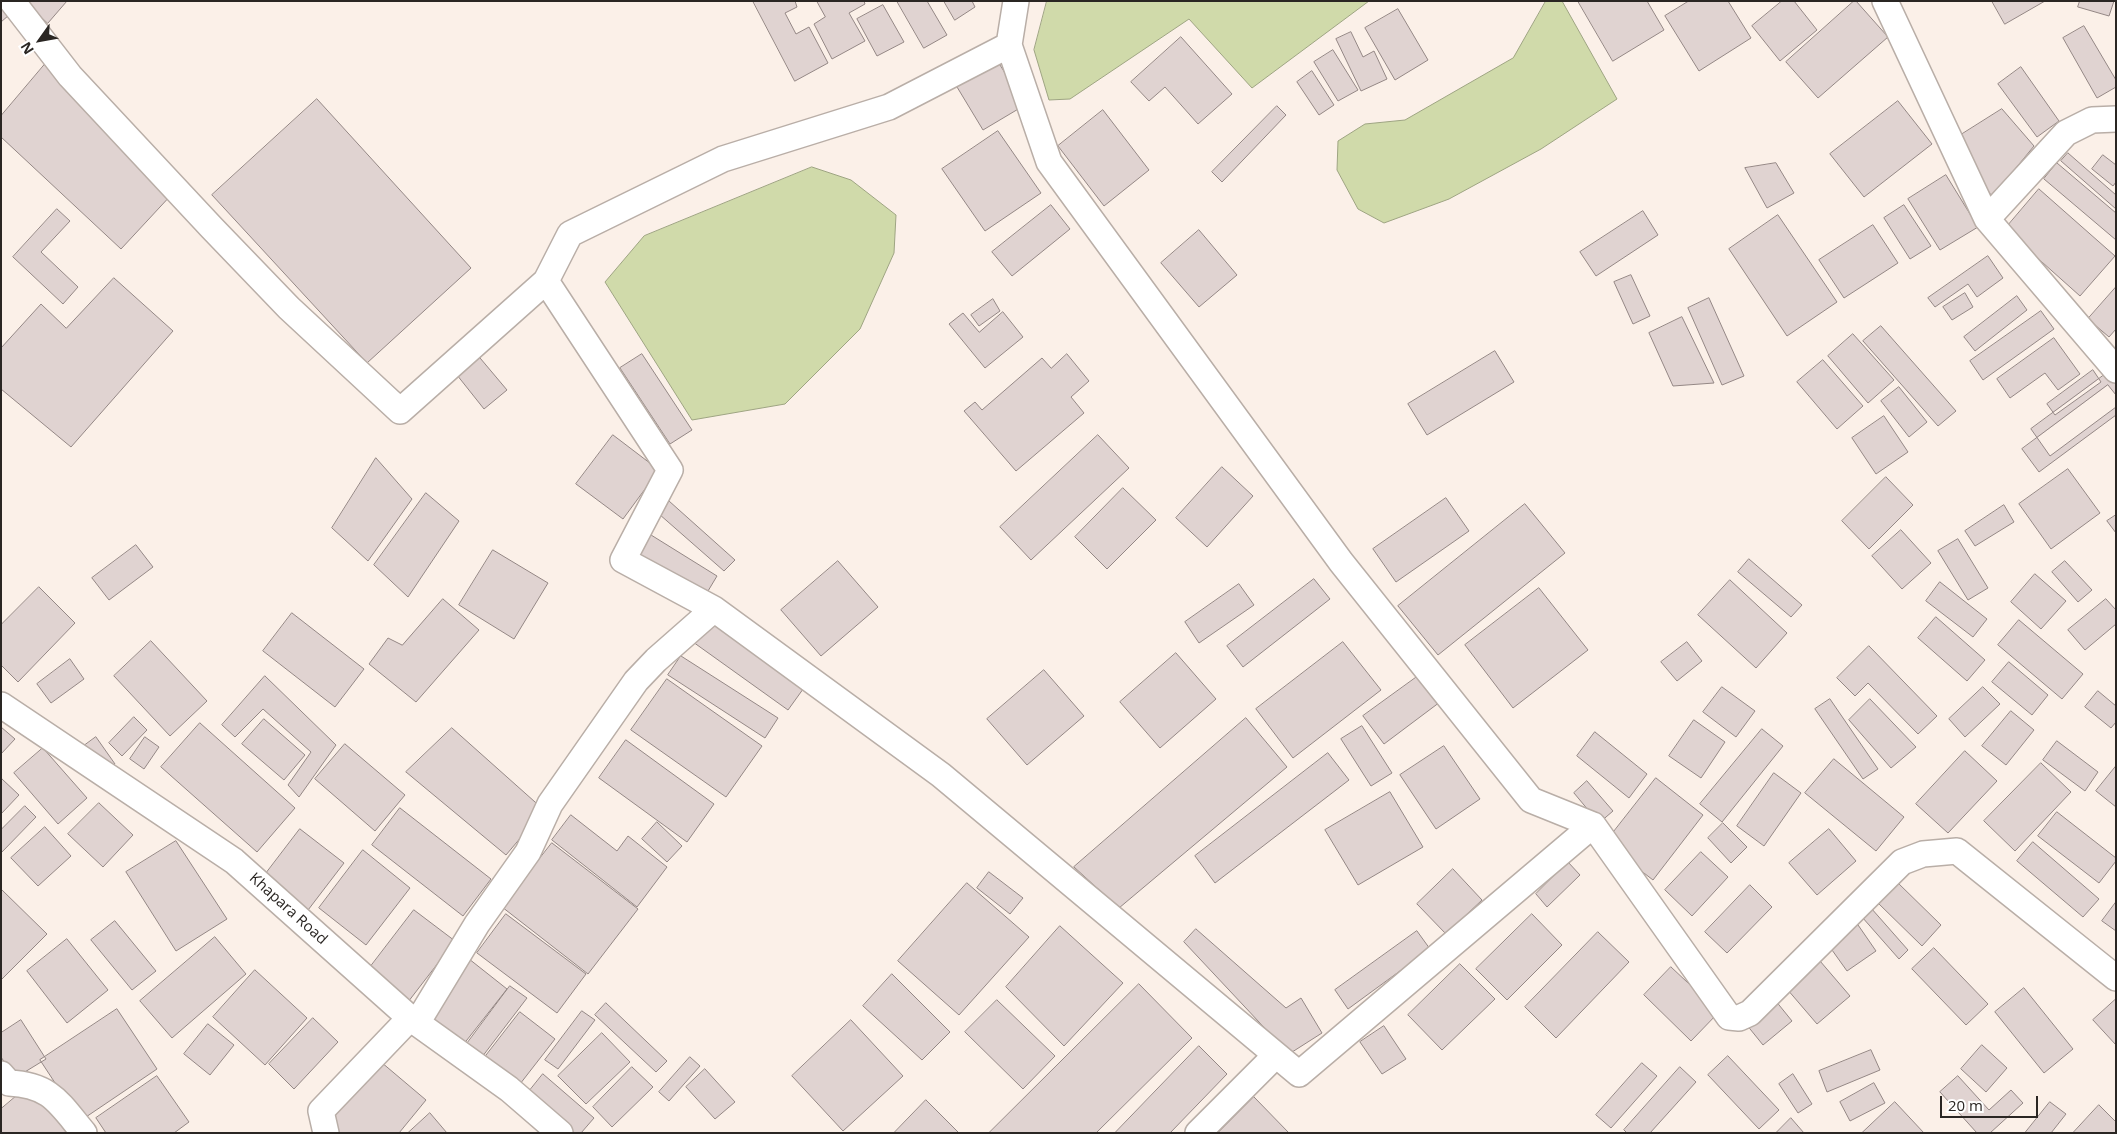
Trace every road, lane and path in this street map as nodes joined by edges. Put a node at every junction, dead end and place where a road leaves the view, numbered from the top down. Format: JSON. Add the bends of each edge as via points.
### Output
{"nodes":[{"id":1,"x":12,"y":1,"type":"edge"},
{"id":2,"x":1016,"y":1,"type":"edge"},
{"id":3,"x":1885,"y":1,"type":"edge"},
{"id":4,"x":1009,"y":45,"type":"junction"},
{"id":5,"x":2116,"y":119,"type":"edge"},
{"id":6,"x":1987,"y":219,"type":"junction"},
{"id":7,"x":546,"y":281,"type":"junction"},
{"id":8,"x":2116,"y":370,"type":"edge"},
{"id":9,"x":714,"y":609,"type":"junction"},
{"id":10,"x":1,"y":705,"type":"edge"},
{"id":11,"x":1593,"y":825,"type":"junction"},
{"id":12,"x":2116,"y":978,"type":"edge"},
{"id":13,"x":413,"y":1020,"type":"junction"},
{"id":14,"x":1276,"y":1055,"type":"junction"},
{"id":15,"x":1,"y":1074,"type":"edge"},
{"id":16,"x":84,"y":1133,"type":"edge"},
{"id":17,"x":326,"y":1133,"type":"edge"},
{"id":18,"x":560,"y":1133,"type":"edge"},
{"id":19,"x":1198,"y":1133,"type":"edge"}],
"edges":[{"from":1,"to":7,"type":"street","via":[[70,76],[212,228],[290,308],[400,411]]},
{"from":2,"to":4,"type":"street"},
{"from":3,"to":6,"type":"street"},
{"from":4,"to":7,"type":"street","via":[[889,107],[723,159],[570,234]]},
{"from":4,"to":11,"type":"street","via":[[1049,162],[1341,562],[1531,800]]},
{"from":5,"to":6,"type":"street","via":[[2092,120],[2066,133]]},
{"from":6,"to":8,"type":"street"},
{"from":7,"to":9,"type":"street","via":[[670,470],[623,560]]},
{"from":9,"to":13,"type":"street","via":[[636,681],[550,804],[528,852]]},
{"from":9,"to":14,"type":"street","via":[[941,775]]},
{"from":10,"to":13,"type":"street","name":"Khapara Road","via":[[234,861]]},
{"from":11,"to":12,"type":"street","via":[[1729,1017],[1739,1018],[1750,1013],[1902,862],[1923,854],[1957,851]]},
{"from":11,"to":14,"type":"street","via":[[1299,1074]]},
{"from":13,"to":17,"type":"street","via":[[321,1111]]},
{"from":13,"to":18,"type":"street","name":"Khapara Road","via":[[509,1089]]},
{"from":14,"to":19,"type":"street"},
{"from":15,"to":16,"type":"street","via":[[9,1083],[31,1084],[52,1095]]}]}
